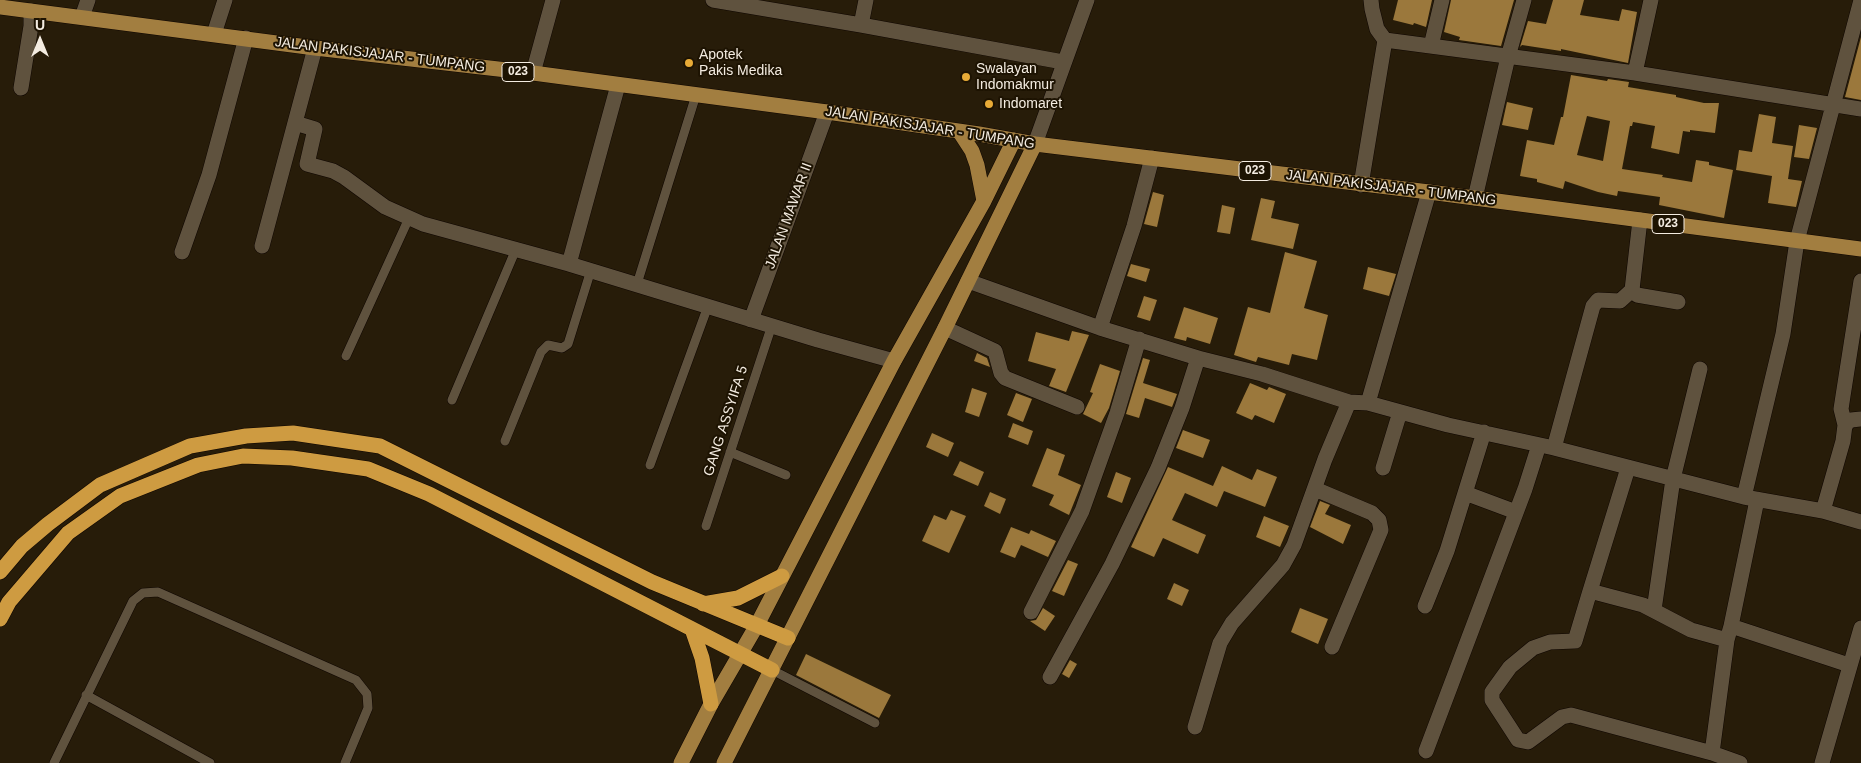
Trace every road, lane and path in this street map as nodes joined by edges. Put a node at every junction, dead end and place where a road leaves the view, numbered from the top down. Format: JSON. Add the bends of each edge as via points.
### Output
{"nodes":[{"id":1,"x":88,"y":0,"type":"edge"},
{"id":2,"x":226,"y":0,"type":"edge"},
{"id":3,"x":553,"y":0,"type":"edge"},
{"id":4,"x":713,"y":0,"type":"edge"},
{"id":5,"x":866,"y":0,"type":"edge"},
{"id":6,"x":1087,"y":0,"type":"edge"},
{"id":7,"x":1371,"y":0,"type":"edge"},
{"id":8,"x":1442,"y":0,"type":"edge"},
{"id":9,"x":1524,"y":0,"type":"edge"},
{"id":10,"x":1651,"y":0,"type":"edge"},
{"id":11,"x":1861,"y":0,"type":"edge"},
{"id":12,"x":0,"y":7,"type":"edge"},
{"id":13,"x":32,"y":11,"type":"junction"},
{"id":14,"x":82,"y":17,"type":"junction"},
{"id":15,"x":861,"y":25,"type":"junction"},
{"id":16,"x":214,"y":34,"type":"junction"},
{"id":17,"x":246,"y":38,"type":"junction"},
{"id":18,"x":1385,"y":40,"type":"junction"},
{"id":19,"x":1431,"y":46,"type":"junction"},
{"id":20,"x":315,"y":48,"type":"junction"},
{"id":21,"x":1508,"y":57,"type":"junction"},
{"id":22,"x":1063,"y":62,"type":"junction"},
{"id":23,"x":533,"y":73,"type":"junction"},
{"id":24,"x":1635,"y":73,"type":"junction"},
{"id":25,"x":618,"y":84,"type":"junction"},
{"id":26,"x":21,"y":88,"type":"dead end"},
{"id":27,"x":696,"y":95,"type":"junction"},
{"id":28,"x":1833,"y":104,"type":"junction"},
{"id":29,"x":1861,"y":109,"type":"edge"},
{"id":30,"x":827,"y":112,"type":"junction"},
{"id":31,"x":295,"y":124,"type":"junction"},
{"id":32,"x":959,"y":131,"type":"junction"},
{"id":33,"x":1014,"y":140,"type":"junction"},
{"id":34,"x":1035,"y":144,"type":"junction"},
{"id":35,"x":1152,"y":158,"type":"junction"},
{"id":36,"x":1361,"y":185,"type":"junction"},
{"id":37,"x":1429,"y":192,"type":"junction"},
{"id":38,"x":1474,"y":198,"type":"junction"},
{"id":39,"x":984,"y":201,"type":"junction"},
{"id":40,"x":409,"y":218,"type":"junction"},
{"id":41,"x":1640,"y":220,"type":"junction"},
{"id":42,"x":1797,"y":241,"type":"junction"},
{"id":43,"x":262,"y":246,"type":"dead end"},
{"id":44,"x":1861,"y":249,"type":"edge"},
{"id":45,"x":516,"y":250,"type":"junction"},
{"id":46,"x":182,"y":252,"type":"dead end"},
{"id":47,"x":569,"y":264,"type":"junction"},
{"id":48,"x":591,"y":270,"type":"junction"},
{"id":49,"x":968,"y":281,"type":"junction"},
{"id":50,"x":1861,"y":281,"type":"edge"},
{"id":51,"x":637,"y":284,"type":"junction"},
{"id":52,"x":1632,"y":290,"type":"junction"},
{"id":53,"x":1678,"y":302,"type":"dead end"},
{"id":54,"x":708,"y":306,"type":"junction"},
{"id":55,"x":751,"y":320,"type":"junction"},
{"id":56,"x":772,"y":325,"type":"junction"},
{"id":57,"x":945,"y":328,"type":"junction"},
{"id":58,"x":1100,"y":328,"type":"junction"},
{"id":59,"x":1138,"y":339,"type":"junction"},
{"id":60,"x":346,"y":356,"type":"dead end"},
{"id":61,"x":1198,"y":358,"type":"junction"},
{"id":62,"x":894,"y":361,"type":"junction"},
{"id":63,"x":1700,"y":369,"type":"dead end"},
{"id":64,"x":452,"y":400,"type":"dead end"},
{"id":65,"x":1349,"y":402,"type":"junction"},
{"id":66,"x":1368,"y":403,"type":"junction"},
{"id":67,"x":1077,"y":407,"type":"dead end"},
{"id":68,"x":1400,"y":412,"type":"junction"},
{"id":69,"x":1861,"y":419,"type":"edge"},
{"id":70,"x":1845,"y":425,"type":"junction"},
{"id":71,"x":1484,"y":432,"type":"junction"},
{"id":72,"x":505,"y":441,"type":"dead end"},
{"id":73,"x":1547,"y":447,"type":"junction"},
{"id":74,"x":730,"y":452,"type":"junction"},
{"id":75,"x":650,"y":465,"type":"dead end"},
{"id":76,"x":1383,"y":468,"type":"dead end"},
{"id":77,"x":1628,"y":468,"type":"junction"},
{"id":78,"x":786,"y":475,"type":"dead end"},
{"id":79,"x":1673,"y":480,"type":"junction"},
{"id":80,"x":1315,"y":489,"type":"junction"},
{"id":81,"x":1465,"y":493,"type":"junction"},
{"id":82,"x":1750,"y":499,"type":"junction"},
{"id":83,"x":1824,"y":511,"type":"junction"},
{"id":84,"x":1516,"y":512,"type":"junction"},
{"id":85,"x":1861,"y":522,"type":"edge"},
{"id":86,"x":706,"y":526,"type":"dead end"},
{"id":87,"x":0,"y":572,"type":"edge"},
{"id":88,"x":782,"y":576,"type":"junction"},
{"id":89,"x":1590,"y":591,"type":"junction"},
{"id":90,"x":703,"y":604,"type":"junction"},
{"id":91,"x":1424,"y":606,"type":"dead end"},
{"id":92,"x":1654,"y":610,"type":"junction"},
{"id":93,"x":1031,"y":612,"type":"dead end"},
{"id":94,"x":0,"y":619,"type":"edge"},
{"id":95,"x":757,"y":625,"type":"junction"},
{"id":96,"x":1861,"y":628,"type":"edge"},
{"id":97,"x":692,"y":629,"type":"junction"},
{"id":98,"x":1729,"y":633,"type":"junction"},
{"id":99,"x":788,"y":638,"type":"junction"},
{"id":100,"x":1332,"y":647,"type":"dead end"},
{"id":101,"x":740,"y":654,"type":"junction"},
{"id":102,"x":1849,"y":665,"type":"junction"},
{"id":103,"x":772,"y":670,"type":"junction"},
{"id":104,"x":1050,"y":677,"type":"dead end"},
{"id":105,"x":86,"y":694,"type":"junction"},
{"id":106,"x":712,"y":704,"type":"junction"},
{"id":107,"x":875,"y":723,"type":"dead end"},
{"id":108,"x":1195,"y":727,"type":"dead end"},
{"id":109,"x":1426,"y":751,"type":"dead end"},
{"id":110,"x":1712,"y":753,"type":"junction"},
{"id":111,"x":54,"y":763,"type":"edge"},
{"id":112,"x":210,"y":763,"type":"edge"},
{"id":113,"x":345,"y":763,"type":"edge"},
{"id":114,"x":681,"y":763,"type":"edge"},
{"id":115,"x":724,"y":763,"type":"edge"},
{"id":116,"x":1740,"y":763,"type":"edge"},
{"id":117,"x":1822,"y":763,"type":"edge"}],
"edges":[{"from":1,"to":14,"type":"street"},
{"from":2,"to":16,"type":"street"},
{"from":3,"to":23,"type":"street"},
{"from":4,"to":15,"type":"street"},
{"from":5,"to":15,"type":"street"},
{"from":6,"to":22,"type":"street"},
{"from":7,"to":18,"type":"street","via":[[1377,29]]},
{"from":8,"to":19,"type":"street"},
{"from":9,"to":21,"type":"street"},
{"from":10,"to":24,"type":"street"},
{"from":11,"to":28,"type":"street"},
{"from":12,"to":13,"type":"main road","name":"JALAN PAKISJAJAR - TUMPANG","number":"023"},
{"from":13,"to":14,"type":"main road","name":"JALAN PAKISJAJAR - TUMPANG","number":"023"},
{"from":13,"to":26,"type":"street"},
{"from":14,"to":16,"type":"main road","name":"JALAN PAKISJAJAR - TUMPANG","number":"023"},
{"from":15,"to":22,"type":"street"},
{"from":16,"to":17,"type":"main road","name":"JALAN PAKISJAJAR - TUMPANG","number":"023"},
{"from":17,"to":20,"type":"main road","name":"JALAN PAKISJAJAR - TUMPANG","number":"023"},
{"from":17,"to":46,"type":"street","via":[[209,175]]},
{"from":18,"to":19,"type":"street"},
{"from":18,"to":21,"type":"street"},
{"from":18,"to":36,"type":"street"},
{"from":19,"to":21,"type":"street"},
{"from":20,"to":23,"type":"main road","name":"JALAN PAKISJAJAR - TUMPANG","number":"023"},
{"from":20,"to":31,"type":"street"},
{"from":21,"to":24,"type":"street"},
{"from":21,"to":38,"type":"street"},
{"from":22,"to":34,"type":"street"},
{"from":23,"to":25,"type":"main road","name":"JALAN PAKISJAJAR - TUMPANG","number":"023"},
{"from":24,"to":28,"type":"street"},
{"from":25,"to":27,"type":"main road","name":"JALAN PAKISJAJAR - TUMPANG","number":"023"},
{"from":25,"to":47,"type":"street"},
{"from":27,"to":30,"type":"main road","name":"JALAN PAKISJAJAR - TUMPANG","number":"023"},
{"from":27,"to":51,"type":"lane"},
{"from":28,"to":29,"type":"street"},
{"from":28,"to":42,"type":"street"},
{"from":30,"to":32,"type":"main road","name":"JALAN PAKISJAJAR - TUMPANG","number":"023"},
{"from":30,"to":55,"type":"street","name":"JALAN MAWAR II"},
{"from":31,"to":40,"type":"street","via":[[316,129],[306,164],[333,171],[385,207]]},
{"from":31,"to":43,"type":"street"},
{"from":32,"to":33,"type":"main road","name":"JALAN PAKISJAJAR - TUMPANG","number":"023"},
{"from":32,"to":39,"type":"main road","via":[[977,165]]},
{"from":33,"to":34,"type":"main road","name":"JALAN PAKISJAJAR - TUMPANG","number":"023"},
{"from":33,"to":39,"type":"main road"},
{"from":34,"to":35,"type":"main road","name":"JALAN PAKISJAJAR - TUMPANG","number":"023"},
{"from":34,"to":49,"type":"main road"},
{"from":35,"to":36,"type":"main road","name":"JALAN PAKISJAJAR - TUMPANG","number":"023"},
{"from":35,"to":58,"type":"street","via":[[1134,226]]},
{"from":36,"to":37,"type":"main road","name":"JALAN PAKISJAJAR - TUMPANG","number":"023"},
{"from":37,"to":38,"type":"main road","name":"JALAN PAKISJAJAR - TUMPANG","number":"023"},
{"from":37,"to":66,"type":"street"},
{"from":38,"to":41,"type":"main road","name":"JALAN PAKISJAJAR - TUMPANG","number":"023"},
{"from":39,"to":62,"type":"main road"},
{"from":40,"to":45,"type":"street"},
{"from":40,"to":60,"type":"lane"},
{"from":41,"to":42,"type":"main road","name":"JALAN PAKISJAJAR - TUMPANG","number":"023"},
{"from":41,"to":52,"type":"street"},
{"from":42,"to":44,"type":"main road","name":"JALAN PAKISJAJAR - TUMPANG","number":"023"},
{"from":42,"to":82,"type":"street","via":[[1783,334]]},
{"from":45,"to":47,"type":"street"},
{"from":45,"to":64,"type":"lane"},
{"from":47,"to":48,"type":"street"},
{"from":48,"to":51,"type":"street"},
{"from":48,"to":72,"type":"lane","via":[[568,344],[562,348],[548,345],[541,352]]},
{"from":49,"to":57,"type":"main road"},
{"from":49,"to":58,"type":"street"},
{"from":50,"to":70,"type":"street","via":[[1841,409]]},
{"from":51,"to":54,"type":"street"},
{"from":52,"to":53,"type":"street","via":[[1637,295]]},
{"from":52,"to":73,"type":"street","via":[[1620,301],[1598,300],[1593,306]]},
{"from":54,"to":55,"type":"street"},
{"from":54,"to":75,"type":"lane"},
{"from":55,"to":56,"type":"street"},
{"from":56,"to":62,"type":"street"},
{"from":56,"to":74,"type":"lane","name":"GANG ASSYIFA 5"},
{"from":57,"to":67,"type":"street","via":[[995,351],[1005,378]]},
{"from":57,"to":99,"type":"main road"},
{"from":58,"to":59,"type":"street"},
{"from":59,"to":61,"type":"street"},
{"from":59,"to":93,"type":"street","via":[[1117,413],[1082,511]]},
{"from":61,"to":65,"type":"street","via":[[1262,374]]},
{"from":61,"to":104,"type":"street","via":[[1158,468],[1112,564]]},
{"from":62,"to":88,"type":"main road"},
{"from":63,"to":79,"type":"street"},
{"from":65,"to":66,"type":"street"},
{"from":65,"to":80,"type":"street"},
{"from":66,"to":68,"type":"street"},
{"from":68,"to":71,"type":"street"},
{"from":68,"to":76,"type":"street"},
{"from":69,"to":70,"type":"street","via":[[1851,420]]},
{"from":70,"to":83,"type":"street"},
{"from":71,"to":73,"type":"street"},
{"from":71,"to":81,"type":"street"},
{"from":73,"to":77,"type":"street"},
{"from":73,"to":84,"type":"street"},
{"from":74,"to":78,"type":"lane"},
{"from":74,"to":86,"type":"lane","name":"GANG ASSYIFA 5"},
{"from":77,"to":79,"type":"street"},
{"from":77,"to":89,"type":"street"},
{"from":79,"to":82,"type":"street"},
{"from":79,"to":92,"type":"street"},
{"from":80,"to":100,"type":"street","via":[[1372,513],[1379,520],[1380,530]]},
{"from":80,"to":108,"type":"street","via":[[1294,545],[1282,565],[1220,643]]},
{"from":81,"to":84,"type":"street"},
{"from":81,"to":91,"type":"street","via":[[1447,551]]},
{"from":82,"to":83,"type":"street"},
{"from":82,"to":98,"type":"street"},
{"from":83,"to":85,"type":"street"},
{"from":84,"to":109,"type":"street"},
{"from":87,"to":90,"type":"highway","via":[[22,546],[100,486],[190,446],[246,436],[293,433],[380,446],[652,582]]},
{"from":88,"to":90,"type":"highway","via":[[738,598]]},
{"from":88,"to":95,"type":"main road"},
{"from":89,"to":92,"type":"street"},
{"from":89,"to":110,"type":"street","via":[[1575,641],[1550,642],[1534,648],[1510,667],[1492,692],[1492,700],[1518,740],[1528,742],[1562,716],[1571,715]]},
{"from":90,"to":95,"type":"highway"},
{"from":92,"to":98,"type":"street","via":[[1685,628]]},
{"from":94,"to":97,"type":"highway","via":[[9,602],[68,533],[120,496],[198,465],[243,456],[292,458],[368,469],[429,494]]},
{"from":95,"to":99,"type":"highway"},
{"from":95,"to":101,"type":"main road"},
{"from":96,"to":102,"type":"street"},
{"from":97,"to":101,"type":"highway"},
{"from":97,"to":106,"type":"highway"},
{"from":98,"to":102,"type":"street"},
{"from":98,"to":110,"type":"street"},
{"from":99,"to":103,"type":"main road"},
{"from":101,"to":103,"type":"highway"},
{"from":101,"to":106,"type":"main road"},
{"from":102,"to":117,"type":"street"},
{"from":103,"to":107,"type":"lane"},
{"from":103,"to":115,"type":"main road"},
{"from":105,"to":111,"type":"lane"},
{"from":105,"to":112,"type":"lane"},
{"from":105,"to":113,"type":"lane","via":[[133,601],[143,593],[158,592],[356,680],[367,694],[368,708]]},
{"from":106,"to":114,"type":"main road"},
{"from":110,"to":116,"type":"street"}]}
